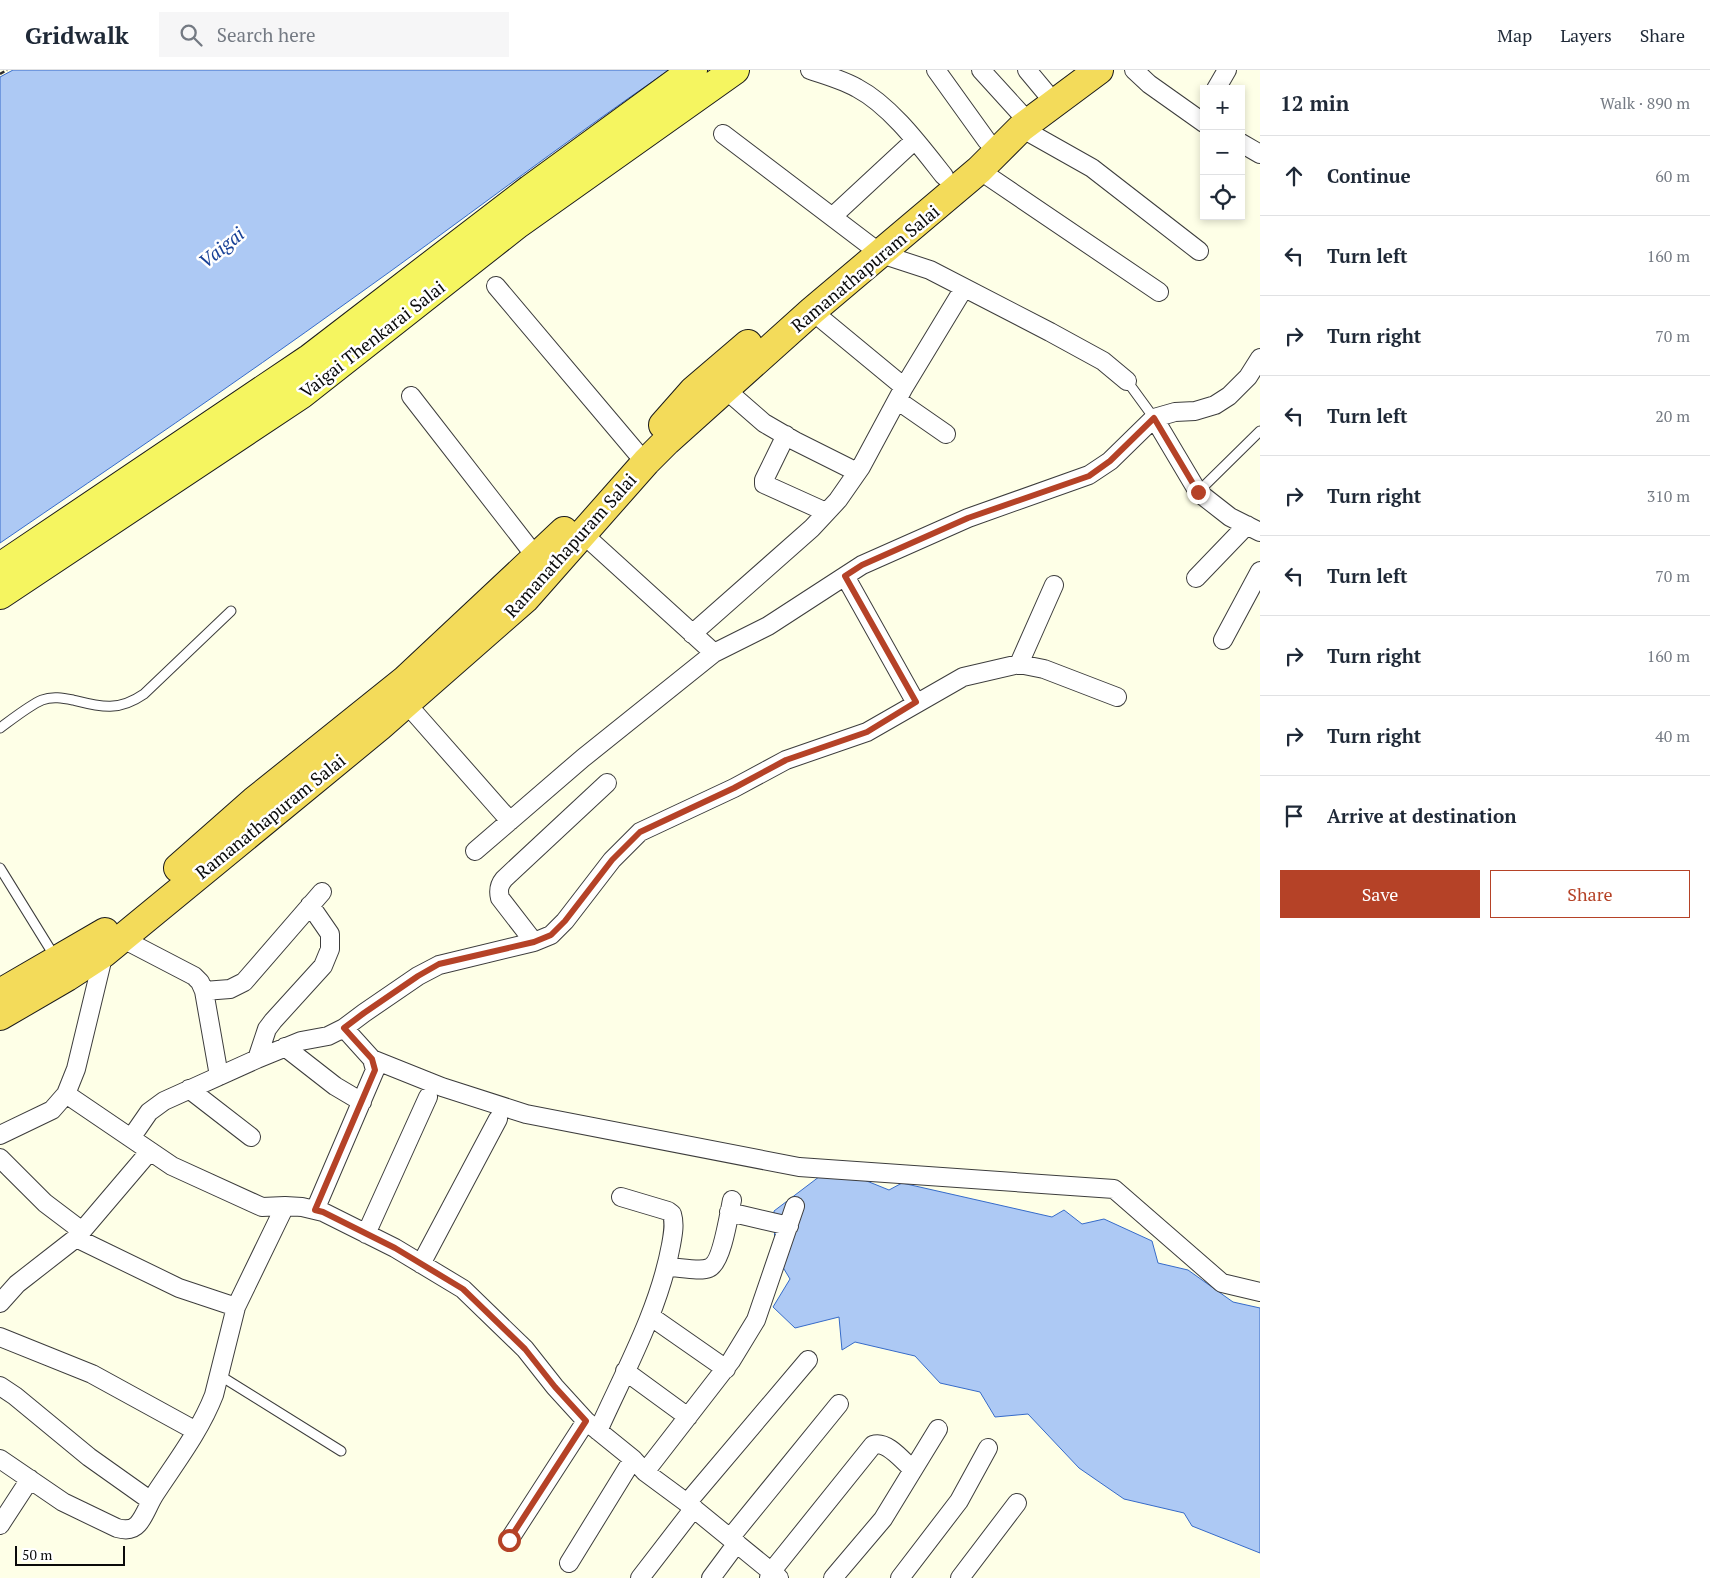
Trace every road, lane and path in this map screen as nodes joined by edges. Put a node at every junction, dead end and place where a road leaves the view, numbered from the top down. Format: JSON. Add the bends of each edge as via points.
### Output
{"nodes":[{"id":1,"x":7,"y":70,"type":"edge"},
{"id":2,"x":693,"y":70,"type":"edge"},
{"id":3,"x":735,"y":70,"type":"edge"},
{"id":4,"x":810,"y":70,"type":"edge"},
{"id":5,"x":936,"y":70,"type":"edge"},
{"id":6,"x":981,"y":70,"type":"edge"},
{"id":7,"x":1027,"y":70,"type":"edge"},
{"id":8,"x":1078,"y":70,"type":"edge"},
{"id":9,"x":1099,"y":70,"type":"edge"},
{"id":10,"x":1134,"y":70,"type":"edge"},
{"id":11,"x":1227,"y":70,"type":"edge"},
{"id":12,"x":0,"y":74,"type":"edge"},
{"id":13,"x":1218,"y":85,"type":"edge"},
{"id":14,"x":1047,"y":94,"type":"junction"},
{"id":15,"x":1200,"y":115,"type":"edge"},
{"id":16,"x":1021,"y":121,"type":"junction"},
{"id":17,"x":723,"y":134,"type":"dead end"},
{"id":18,"x":915,"y":140,"type":"junction"},
{"id":19,"x":987,"y":142,"type":"junction"},
{"id":20,"x":1245,"y":145,"type":"edge"},
{"id":21,"x":1260,"y":154,"type":"edge"},
{"id":22,"x":979,"y":170,"type":"junction"},
{"id":23,"x":944,"y":176,"type":"junction"},
{"id":24,"x":832,"y":217,"type":"junction"},
{"id":25,"x":873,"y":249,"type":"junction"},
{"id":26,"x":1199,"y":251,"type":"dead end"},
{"id":27,"x":496,"y":286,"type":"dead end"},
{"id":28,"x":964,"y":288,"type":"junction"},
{"id":29,"x":1159,"y":292,"type":"dead end"},
{"id":30,"x":812,"y":311,"type":"junction"},
{"id":31,"x":1260,"y":358,"type":"edge"},
{"id":32,"x":1127,"y":381,"type":"joint"},
{"id":33,"x":725,"y":389,"type":"junction"},
{"id":34,"x":900,"y":394,"type":"junction"},
{"id":35,"x":411,"y":396,"type":"dead end"},
{"id":36,"x":1154,"y":418,"type":"junction"},
{"id":37,"x":1260,"y":431,"type":"edge"},
{"id":38,"x":946,"y":434,"type":"dead end"},
{"id":39,"x":786,"y":435,"type":"junction"},
{"id":40,"x":637,"y":453,"type":"junction"},
{"id":41,"x":857,"y":472,"type":"junction"},
{"id":42,"x":1198,"y":492,"type":"junction"},
{"id":43,"x":826,"y":512,"type":"junction"},
{"id":44,"x":1253,"y":529,"type":"edge"},
{"id":45,"x":583,"y":534,"type":"junction"},
{"id":46,"x":536,"y":557,"type":"junction"},
{"id":47,"x":0,"y":566,"type":"edge"},
{"id":48,"x":1260,"y":571,"type":"edge"},
{"id":49,"x":845,"y":576,"type":"junction"},
{"id":50,"x":1196,"y":578,"type":"dead end"},
{"id":51,"x":1054,"y":585,"type":"dead end"},
{"id":52,"x":0,"y":595,"type":"edge"},
{"id":53,"x":230,"y":612,"type":"dead end"},
{"id":54,"x":692,"y":634,"type":"junction"},
{"id":55,"x":1223,"y":640,"type":"dead end"},
{"id":56,"x":714,"y":653,"type":"junction"},
{"id":57,"x":1019,"y":664,"type":"junction"},
{"id":58,"x":1117,"y":697,"type":"dead end"},
{"id":59,"x":916,"y":702,"type":"junction"},
{"id":60,"x":406,"y":704,"type":"junction"},
{"id":61,"x":0,"y":728,"type":"edge"},
{"id":62,"x":606,"y":783,"type":"dead end"},
{"id":63,"x":510,"y":821,"type":"junction"},
{"id":64,"x":475,"y":851,"type":"dead end"},
{"id":65,"x":0,"y":868,"type":"edge"},
{"id":66,"x":322,"y":892,"type":"dead end"},
{"id":67,"x":310,"y":905,"type":"junction"},
{"id":68,"x":534,"y":942,"type":"junction"},
{"id":69,"x":112,"y":945,"type":"junction"},
{"id":70,"x":62,"y":968,"type":"junction"},
{"id":71,"x":204,"y":991,"type":"junction"},
{"id":72,"x":0,"y":993,"type":"edge"},
{"id":73,"x":0,"y":1016,"type":"edge"},
{"id":74,"x":344,"y":1028,"type":"junction"},
{"id":75,"x":285,"y":1047,"type":"junction"},
{"id":76,"x":257,"y":1058,"type":"junction"},
{"id":77,"x":372,"y":1059,"type":"junction"},
{"id":78,"x":219,"y":1076,"type":"junction"},
{"id":79,"x":189,"y":1089,"type":"junction"},
{"id":80,"x":66,"y":1094,"type":"junction"},
{"id":81,"x":428,"y":1097,"type":"dead end"},
{"id":82,"x":362,"y":1102,"type":"junction"},
{"id":83,"x":498,"y":1119,"type":"dead end"},
{"id":84,"x":0,"y":1136,"type":"edge"},
{"id":85,"x":131,"y":1138,"type":"junction"},
{"id":86,"x":251,"y":1138,"type":"dead end"},
{"id":87,"x":150,"y":1150,"type":"junction"},
{"id":88,"x":0,"y":1158,"type":"edge"},
{"id":89,"x":621,"y":1197,"type":"dead end"},
{"id":90,"x":285,"y":1206,"type":"junction"},
{"id":91,"x":795,"y":1206,"type":"dead end"},
{"id":92,"x":315,"y":1210,"type":"junction"},
{"id":93,"x":789,"y":1226,"type":"junction"},
{"id":94,"x":79,"y":1234,"type":"junction"},
{"id":95,"x":366,"y":1234,"type":"junction"},
{"id":96,"x":421,"y":1264,"type":"junction"},
{"id":97,"x":667,"y":1266,"type":"junction"},
{"id":98,"x":1260,"y":1292,"type":"edge"},
{"id":99,"x":3,"y":1294,"type":"edge"},
{"id":100,"x":236,"y":1307,"type":"junction"},
{"id":101,"x":650,"y":1316,"type":"junction"},
{"id":102,"x":0,"y":1337,"type":"edge"},
{"id":103,"x":808,"y":1360,"type":"dead end"},
{"id":104,"x":726,"y":1369,"type":"junction"},
{"id":105,"x":625,"y":1371,"type":"junction"},
{"id":106,"x":219,"y":1375,"type":"junction"},
{"id":107,"x":0,"y":1386,"type":"edge"},
{"id":108,"x":839,"y":1404,"type":"dead end"},
{"id":109,"x":688,"y":1417,"type":"junction"},
{"id":110,"x":592,"y":1426,"type":"junction"},
{"id":111,"x":938,"y":1429,"type":"dead end"},
{"id":112,"x":196,"y":1431,"type":"junction"},
{"id":113,"x":988,"y":1448,"type":"dead end"},
{"id":114,"x":341,"y":1451,"type":"dead end"},
{"id":115,"x":0,"y":1459,"type":"edge"},
{"id":116,"x":639,"y":1465,"type":"junction"},
{"id":117,"x":913,"y":1470,"type":"junction"},
{"id":118,"x":30,"y":1479,"type":"junction"},
{"id":119,"x":151,"y":1501,"type":"junction"},
{"id":120,"x":1017,"y":1503,"type":"dead end"},
{"id":121,"x":690,"y":1505,"type":"junction"},
{"id":122,"x":2,"y":1518,"type":"edge"},
{"id":123,"x":509,"y":1540,"type":"dead end"},
{"id":124,"x":734,"y":1540,"type":"junction"},
{"id":125,"x":569,"y":1563,"type":"dead end"},
{"id":126,"x":773,"y":1576,"type":"edge"},
{"id":127,"x":640,"y":1578,"type":"edge"},
{"id":128,"x":711,"y":1578,"type":"edge"},
{"id":129,"x":833,"y":1578,"type":"edge"},
{"id":130,"x":900,"y":1578,"type":"edge"},
{"id":131,"x":960,"y":1578,"type":"edge"}],
"edges":[{"from":1,"to":12,"type":"path"},
{"from":2,"to":47,"type":"main road","name":"Vaigai Thenkarai Salai","via":[[530,189],[310,358]]},
{"from":3,"to":52,"type":"main road","name":"Vaigai Thenkarai Salai","via":[[518,224],[302,394]]},
{"from":4,"to":18,"type":"street","via":[[840,80],[876,100]]},
{"from":5,"to":19,"type":"street"},
{"from":6,"to":16,"type":"street"},
{"from":7,"to":14,"type":"street"},
{"from":8,"to":14,"type":"highway","name":"Ramanathapuram Salai"},
{"from":9,"to":16,"type":"highway","name":"Ramanathapuram Salai"},
{"from":10,"to":15,"type":"street","via":[[1149,84]]},
{"from":11,"to":13,"type":"street"},
{"from":14,"to":16,"type":"highway","name":"Ramanathapuram Salai"},
{"from":16,"to":19,"type":"highway","name":"Ramanathapuram Salai"},
{"from":16,"to":22,"type":"highway","name":"Ramanathapuram Salai"},
{"from":16,"to":26,"type":"street","via":[[1092,168]]},
{"from":17,"to":24,"type":"street"},
{"from":18,"to":23,"type":"street"},
{"from":18,"to":24,"type":"street"},
{"from":19,"to":23,"type":"highway","name":"Ramanathapuram Salai"},
{"from":20,"to":21,"type":"street"},
{"from":22,"to":25,"type":"highway","name":"Ramanathapuram Salai"},
{"from":22,"to":29,"type":"street"},
{"from":23,"to":25,"type":"highway","name":"Ramanathapuram Salai"},
{"from":24,"to":25,"type":"street"},
{"from":25,"to":28,"type":"street","via":[[930,270]]},
{"from":25,"to":30,"type":"highway","name":"Ramanathapuram Salai"},
{"from":25,"to":40,"type":"highway","name":"Ramanathapuram Salai","via":[[693,391]]},
{"from":27,"to":40,"type":"street"},
{"from":28,"to":32,"type":"street","via":[[1103,361]]},
{"from":28,"to":34,"type":"street"},
{"from":30,"to":33,"type":"highway","name":"Ramanathapuram Salai"},
{"from":30,"to":34,"type":"street"},
{"from":31,"to":36,"type":"street","via":[[1248,377],[1215,405]]},
{"from":32,"to":36,"type":"lane"},
{"from":33,"to":39,"type":"street","via":[[764,423]]},
{"from":33,"to":45,"type":"highway","name":"Ramanathapuram Salai","via":[[646,462]]},
{"from":34,"to":38,"type":"street"},
{"from":34,"to":41,"type":"street"},
{"from":35,"to":46,"type":"street"},
{"from":36,"to":42,"type":"street"},
{"from":36,"to":49,"type":"street","via":[[1110,461],[1089,476],[968,518],[862,565]]},
{"from":37,"to":42,"type":"lane"},
{"from":39,"to":41,"type":"street"},
{"from":39,"to":43,"type":"street","via":[[763,482]]},
{"from":40,"to":46,"type":"highway","name":"Ramanathapuram Salai","via":[[586,510]]},
{"from":41,"to":43,"type":"street"},
{"from":42,"to":44,"type":"street","via":[[1230,517]]},
{"from":43,"to":54,"type":"street"},
{"from":44,"to":50,"type":"street"},
{"from":45,"to":54,"type":"street"},
{"from":45,"to":60,"type":"highway","name":"Ramanathapuram Salai","via":[[525,599]]},
{"from":46,"to":70,"type":"highway","name":"Ramanathapuram Salai","via":[[405,680],[254,801]]},
{"from":48,"to":55,"type":"street"},
{"from":49,"to":56,"type":"street","via":[[768,626]]},
{"from":49,"to":59,"type":"street"},
{"from":51,"to":57,"type":"street"},
{"from":53,"to":61,"type":"lane","via":[[132,702],[113,707],[64,698],[42,700]]},
{"from":54,"to":56,"type":"street"},
{"from":56,"to":63,"type":"street"},
{"from":57,"to":58,"type":"street","via":[[1044,668]]},
{"from":57,"to":59,"type":"street","via":[[963,676]]},
{"from":59,"to":68,"type":"street","via":[[867,732],[786,760],[640,832],[612,860],[565,921],[551,935]]},
{"from":60,"to":63,"type":"street"},
{"from":60,"to":69,"type":"highway","name":"Ramanathapuram Salai"},
{"from":62,"to":68,"type":"street","via":[[500,884],[500,898]]},
{"from":63,"to":64,"type":"street"},
{"from":65,"to":70,"type":"lane"},
{"from":66,"to":67,"type":"street"},
{"from":67,"to":71,"type":"street","via":[[244,982],[230,989]]},
{"from":67,"to":76,"type":"street","via":[[330,934],[330,949],[322,966],[267,1029]]},
{"from":68,"to":74,"type":"street","via":[[439,964]]},
{"from":69,"to":70,"type":"highway","name":"Ramanathapuram Salai"},
{"from":69,"to":71,"type":"street","via":[[194,976]]},
{"from":69,"to":80,"type":"street"},
{"from":70,"to":72,"type":"highway","name":"Ramanathapuram Salai"},
{"from":70,"to":73,"type":"highway","name":"Ramanathapuram Salai"},
{"from":71,"to":78,"type":"street"},
{"from":74,"to":75,"type":"street","via":[[328,1036]]},
{"from":74,"to":77,"type":"street"},
{"from":75,"to":76,"type":"street"},
{"from":75,"to":82,"type":"street","via":[[335,1086]]},
{"from":76,"to":78,"type":"street"},
{"from":77,"to":82,"type":"street","via":[[375,1070]]},
{"from":77,"to":98,"type":"street","via":[[442,1087],[526,1114],[800,1167],[1114,1189],[1222,1283]]},
{"from":78,"to":79,"type":"street"},
{"from":79,"to":85,"type":"street","via":[[149,1112]]},
{"from":79,"to":86,"type":"street"},
{"from":80,"to":84,"type":"street","via":[[52,1110]]},
{"from":80,"to":85,"type":"street"},
{"from":81,"to":95,"type":"street"},
{"from":82,"to":92,"type":"street"},
{"from":83,"to":96,"type":"street"},
{"from":85,"to":87,"type":"street"},
{"from":87,"to":90,"type":"street","via":[[172,1166],[254,1204],[269,1208]]},
{"from":87,"to":94,"type":"street"},
{"from":88,"to":94,"type":"street"},
{"from":89,"to":97,"type":"street","via":[[672,1214],[674,1224]]},
{"from":90,"to":92,"type":"street"},
{"from":90,"to":100,"type":"street"},
{"from":91,"to":93,"type":"street"},
{"from":92,"to":95,"type":"street"},
{"from":93,"to":97,"type":"street","via":[[730,1206],[720,1253],[712,1267]]},
{"from":93,"to":104,"type":"street","via":[[756,1320]]},
{"from":94,"to":99,"type":"street"},
{"from":94,"to":100,"type":"street","via":[[179,1288]]},
{"from":95,"to":96,"type":"street"},
{"from":96,"to":110,"type":"street","via":[[463,1289],[525,1349]]},
{"from":97,"to":101,"type":"street"},
{"from":100,"to":106,"type":"street"},
{"from":101,"to":104,"type":"street"},
{"from":101,"to":105,"type":"street"},
{"from":102,"to":112,"type":"street","via":[[92,1374]]},
{"from":103,"to":121,"type":"street"},
{"from":104,"to":109,"type":"street"},
{"from":105,"to":109,"type":"street"},
{"from":105,"to":110,"type":"street"},
{"from":106,"to":112,"type":"street","via":[[214,1395]]},
{"from":106,"to":114,"type":"lane"},
{"from":107,"to":119,"type":"street","via":[[89,1457]]},
{"from":108,"to":124,"type":"street"},
{"from":109,"to":116,"type":"street"},
{"from":110,"to":116,"type":"street"},
{"from":110,"to":123,"type":"street"},
{"from":111,"to":117,"type":"street"},
{"from":112,"to":119,"type":"street"},
{"from":113,"to":130,"type":"street","via":[[959,1501]]},
{"from":115,"to":118,"type":"street"},
{"from":116,"to":121,"type":"street"},
{"from":116,"to":125,"type":"street"},
{"from":117,"to":126,"type":"street","via":[[886,1447],[873,1445]]},
{"from":117,"to":129,"type":"street","via":[[883,1518]]},
{"from":118,"to":119,"type":"street","via":[[63,1502],[124,1530],[138,1525]]},
{"from":118,"to":122,"type":"street"},
{"from":120,"to":131,"type":"street"},
{"from":121,"to":124,"type":"street"},
{"from":121,"to":127,"type":"street"},
{"from":124,"to":126,"type":"street"},
{"from":124,"to":128,"type":"street"}]}
